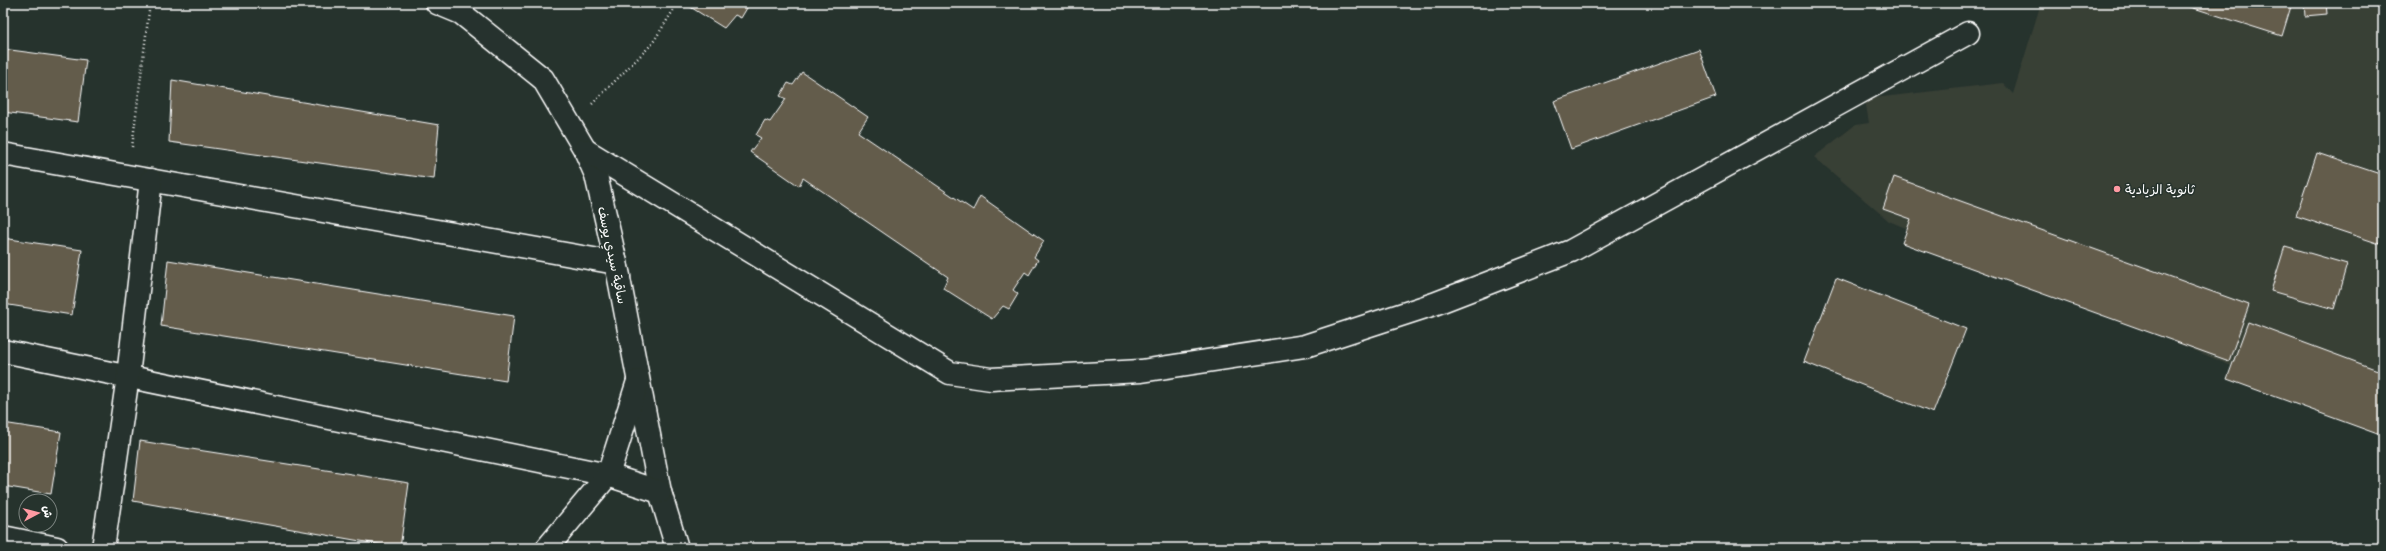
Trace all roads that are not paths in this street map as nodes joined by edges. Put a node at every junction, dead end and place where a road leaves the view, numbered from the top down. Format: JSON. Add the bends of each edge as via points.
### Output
{"nodes":[{"id":1,"x":437,"y":3,"type":"edge"},
{"id":2,"x":1968,"y":33,"type":"dead end"},
{"id":3,"x":585,"y":150,"type":"junction"},
{"id":4,"x":3,"y":154,"type":"edge"},
{"id":5,"x":151,"y":180,"type":"junction"},
{"id":6,"x":616,"y":263,"type":"junction"},
{"id":7,"x":3,"y":351,"type":"edge"},
{"id":8,"x":128,"y":376,"type":"junction"},
{"id":9,"x":608,"y":475,"type":"junction"},
{"id":10,"x":660,"y":492,"type":"junction"},
{"id":11,"x":3,"y":537,"type":"edge"},
{"id":12,"x":57,"y":548,"type":"edge"},
{"id":13,"x":103,"y":548,"type":"edge"},
{"id":14,"x":547,"y":548,"type":"edge"},
{"id":15,"x":677,"y":548,"type":"edge"}],
"edges":[{"from":1,"to":3,"type":"street","name":"ساقية سيدي يوسف","via":[[461,14],[543,79]]},
{"from":2,"to":3,"type":"street","via":[[1571,251],[1434,304],[1305,346],[1141,371],[991,379],[950,373]]},
{"from":3,"to":6,"type":"street","name":"ساقية سيدي يوسف","via":[[596,175]]},
{"from":4,"to":5,"type":"street"},
{"from":5,"to":6,"type":"street"},
{"from":5,"to":8,"type":"street"},
{"from":6,"to":9,"type":"street","name":"ساقية سيدي يوسف","via":[[638,379]]},
{"from":6,"to":10,"type":"street"},
{"from":7,"to":8,"type":"street"},
{"from":8,"to":9,"type":"street"},
{"from":8,"to":13,"type":"street"},
{"from":9,"to":10,"type":"street"},
{"from":9,"to":14,"type":"street","name":"ساقية سيدي يوسف"},
{"from":10,"to":15,"type":"street"},
{"from":11,"to":12,"type":"street"}]}
